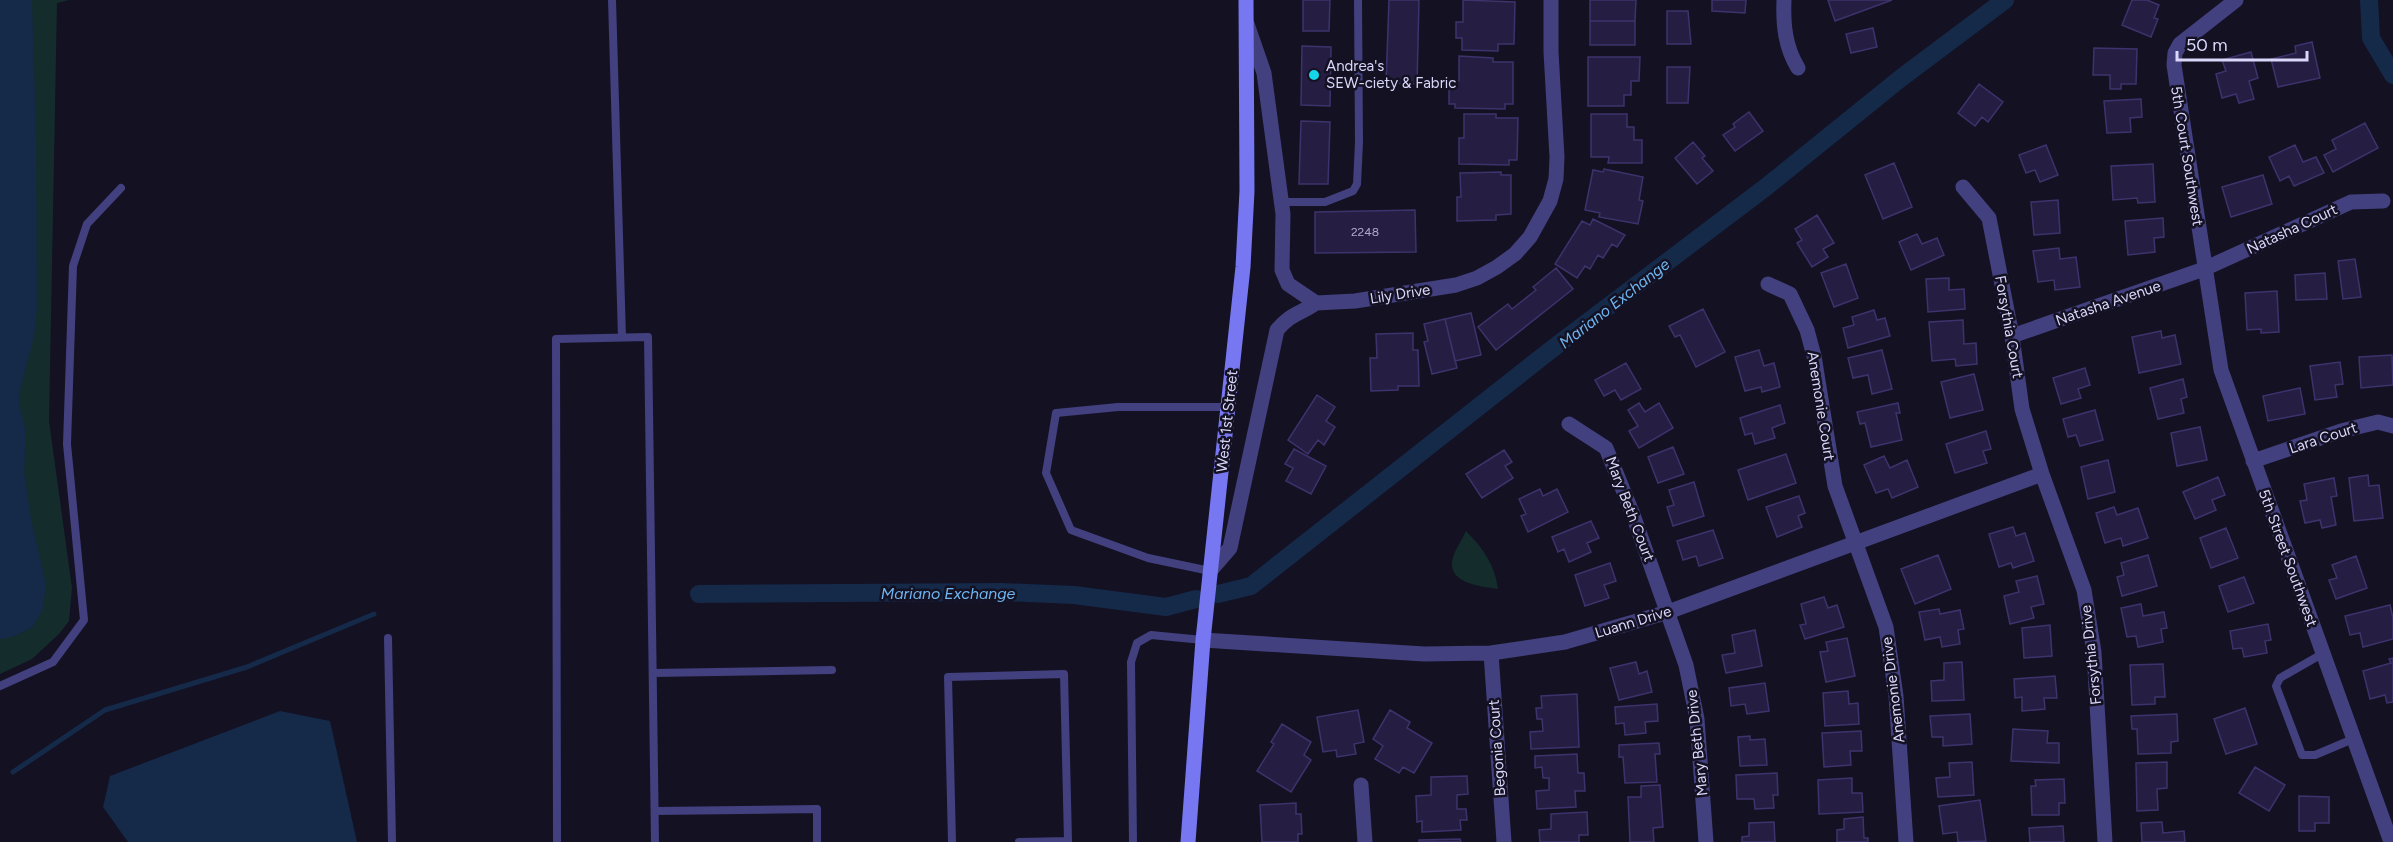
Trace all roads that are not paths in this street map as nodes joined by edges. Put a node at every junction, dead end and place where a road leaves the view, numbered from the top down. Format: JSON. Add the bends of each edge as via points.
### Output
{"nodes":[{"id":1,"x":612,"y":0,"type":"edge"},
{"id":2,"x":1246,"y":0,"type":"edge"},
{"id":3,"x":1358,"y":0,"type":"edge"},
{"id":4,"x":1551,"y":0,"type":"edge"},
{"id":5,"x":1784,"y":0,"type":"edge"},
{"id":6,"x":2236,"y":0,"type":"edge"},
{"id":7,"x":1245,"y":19,"type":"junction"},
{"id":8,"x":1798,"y":68,"type":"dead end"},
{"id":9,"x":1963,"y":187,"type":"dead end"},
{"id":10,"x":122,"y":188,"type":"dead end"},
{"id":11,"x":2383,"y":201,"type":"dead end"},
{"id":12,"x":1281,"y":202,"type":"junction"},
{"id":13,"x":2204,"y":269,"type":"junction"},
{"id":14,"x":1768,"y":284,"type":"dead end"},
{"id":15,"x":1316,"y":303,"type":"junction"},
{"id":16,"x":2012,"y":336,"type":"junction"},
{"id":17,"x":622,"y":337,"type":"junction"},
{"id":18,"x":1228,"y":407,"type":"junction"},
{"id":19,"x":1569,"y":424,"type":"dead end"},
{"id":20,"x":2393,"y":426,"type":"edge"},
{"id":21,"x":2253,"y":461,"type":"junction"},
{"id":22,"x":2042,"y":474,"type":"junction"},
{"id":23,"x":1854,"y":543,"type":"junction"},
{"id":24,"x":1210,"y":571,"type":"junction"},
{"id":25,"x":1668,"y":612,"type":"junction"},
{"id":26,"x":388,"y":638,"type":"dead end"},
{"id":27,"x":1203,"y":640,"type":"junction"},
{"id":28,"x":1491,"y":653,"type":"junction"},
{"id":29,"x":2322,"y":654,"type":"junction"},
{"id":30,"x":832,"y":670,"type":"dead end"},
{"id":31,"x":652,"y":673,"type":"junction"},
{"id":32,"x":0,"y":686,"type":"edge"},
{"id":33,"x":2353,"y":739,"type":"junction"},
{"id":34,"x":1361,"y":785,"type":"dead end"},
{"id":35,"x":655,"y":811,"type":"junction"},
{"id":36,"x":392,"y":842,"type":"edge"},
{"id":37,"x":557,"y":842,"type":"edge"},
{"id":38,"x":655,"y":842,"type":"edge"},
{"id":39,"x":817,"y":842,"type":"edge"},
{"id":40,"x":952,"y":842,"type":"edge"},
{"id":41,"x":1019,"y":842,"type":"edge"},
{"id":42,"x":1133,"y":842,"type":"edge"},
{"id":43,"x":1188,"y":842,"type":"edge"},
{"id":44,"x":1365,"y":842,"type":"edge"},
{"id":45,"x":1504,"y":842,"type":"edge"},
{"id":46,"x":1706,"y":842,"type":"edge"},
{"id":47,"x":1906,"y":842,"type":"edge"},
{"id":48,"x":2105,"y":842,"type":"edge"},
{"id":49,"x":2391,"y":842,"type":"edge"}],
"edges":[{"from":1,"to":17,"type":"lane"},
{"from":2,"to":7,"type":"main road","name":"West 1st Street"},
{"from":3,"to":12,"type":"lane","via":[[1357,184],[1353,191],[1325,202]]},
{"from":4,"to":15,"type":"street","name":"Lily Drive","via":[[1556,179],[1550,201],[1530,237],[1497,267],[1456,285],[1355,302]]},
{"from":5,"to":8,"type":"street","via":[[1783,28]]},
{"from":6,"to":13,"type":"street","name":"5th Court Southwest","via":[[2180,44],[2175,53],[2175,82]]},
{"from":7,"to":12,"type":"street","via":[[1264,73]]},
{"from":7,"to":18,"type":"main road","name":"West 1st Street","via":[[1247,190]]},
{"from":9,"to":16,"type":"street","name":"Forsythia Court","via":[[1989,218]]},
{"from":10,"to":32,"type":"lane","via":[[87,224],[73,266],[66,444],[84,620],[53,662]]},
{"from":11,"to":13,"type":"street","name":"Natasha Court","via":[[2351,202]]},
{"from":12,"to":15,"type":"street","via":[[1282,270],[1288,284]]},
{"from":13,"to":16,"type":"street","name":"Natasha Avenue"},
{"from":13,"to":21,"type":"street","name":"5th Street Southwest","via":[[2221,370]]},
{"from":14,"to":23,"type":"street","name":"Anemonie Court","via":[[1790,294],[1807,330],[1835,486]]},
{"from":15,"to":24,"type":"street","via":[[1287,318],[1277,330],[1230,548]]},
{"from":16,"to":22,"type":"street","name":"Forsythia Court","via":[[2022,409]]},
{"from":17,"to":31,"type":"lane","via":[[648,337]]},
{"from":17,"to":37,"type":"lane","via":[[556,339]]},
{"from":18,"to":24,"type":"main road","name":"West 1st Street"},
{"from":18,"to":24,"type":"lane","via":[[1118,407],[1056,413],[1046,473],[1071,530],[1148,558]]},
{"from":19,"to":25,"type":"street","name":"Mary Beth Court","via":[[1606,448]]},
{"from":20,"to":21,"type":"street","name":"Lara Court","via":[[2378,422],[2341,430]]},
{"from":21,"to":29,"type":"street","name":"5th Street Southwest"},
{"from":22,"to":23,"type":"street","name":"Luann Drive"},
{"from":22,"to":48,"type":"street","name":"Forsythia Drive","via":[[2084,590],[2090,621]]},
{"from":23,"to":25,"type":"street","name":"Luann Drive"},
{"from":23,"to":47,"type":"street","name":"Anemonie Drive","via":[[1886,627],[1894,672]]},
{"from":24,"to":27,"type":"main road","name":"West 1st Street"},
{"from":25,"to":28,"type":"street","name":"Luann Drive","via":[[1565,642]]},
{"from":25,"to":46,"type":"street","name":"Mary Beth Drive","via":[[1693,690]]},
{"from":26,"to":36,"type":"lane"},
{"from":27,"to":28,"type":"street","name":"Luann Drive","via":[[1424,654]]},
{"from":27,"to":42,"type":"lane","via":[[1151,635],[1137,643],[1131,662]]},
{"from":27,"to":43,"type":"main road","name":"West 1st Street"},
{"from":28,"to":45,"type":"street","name":"Begonia Court"},
{"from":29,"to":33,"type":"street","name":"5th Street Southwest"},
{"from":29,"to":33,"type":"lane","via":[[2280,678],[2276,686],[2286,717],[2302,755],[2315,755]]},
{"from":30,"to":31,"type":"lane"},
{"from":31,"to":35,"type":"lane"},
{"from":33,"to":49,"type":"street","name":"5th Street Southwest"},
{"from":34,"to":44,"type":"street"},
{"from":35,"to":38,"type":"lane"},
{"from":35,"to":39,"type":"lane","via":[[817,809]]},
{"from":40,"to":41,"type":"lane","via":[[948,677],[1064,674],[1068,841]]}]}
